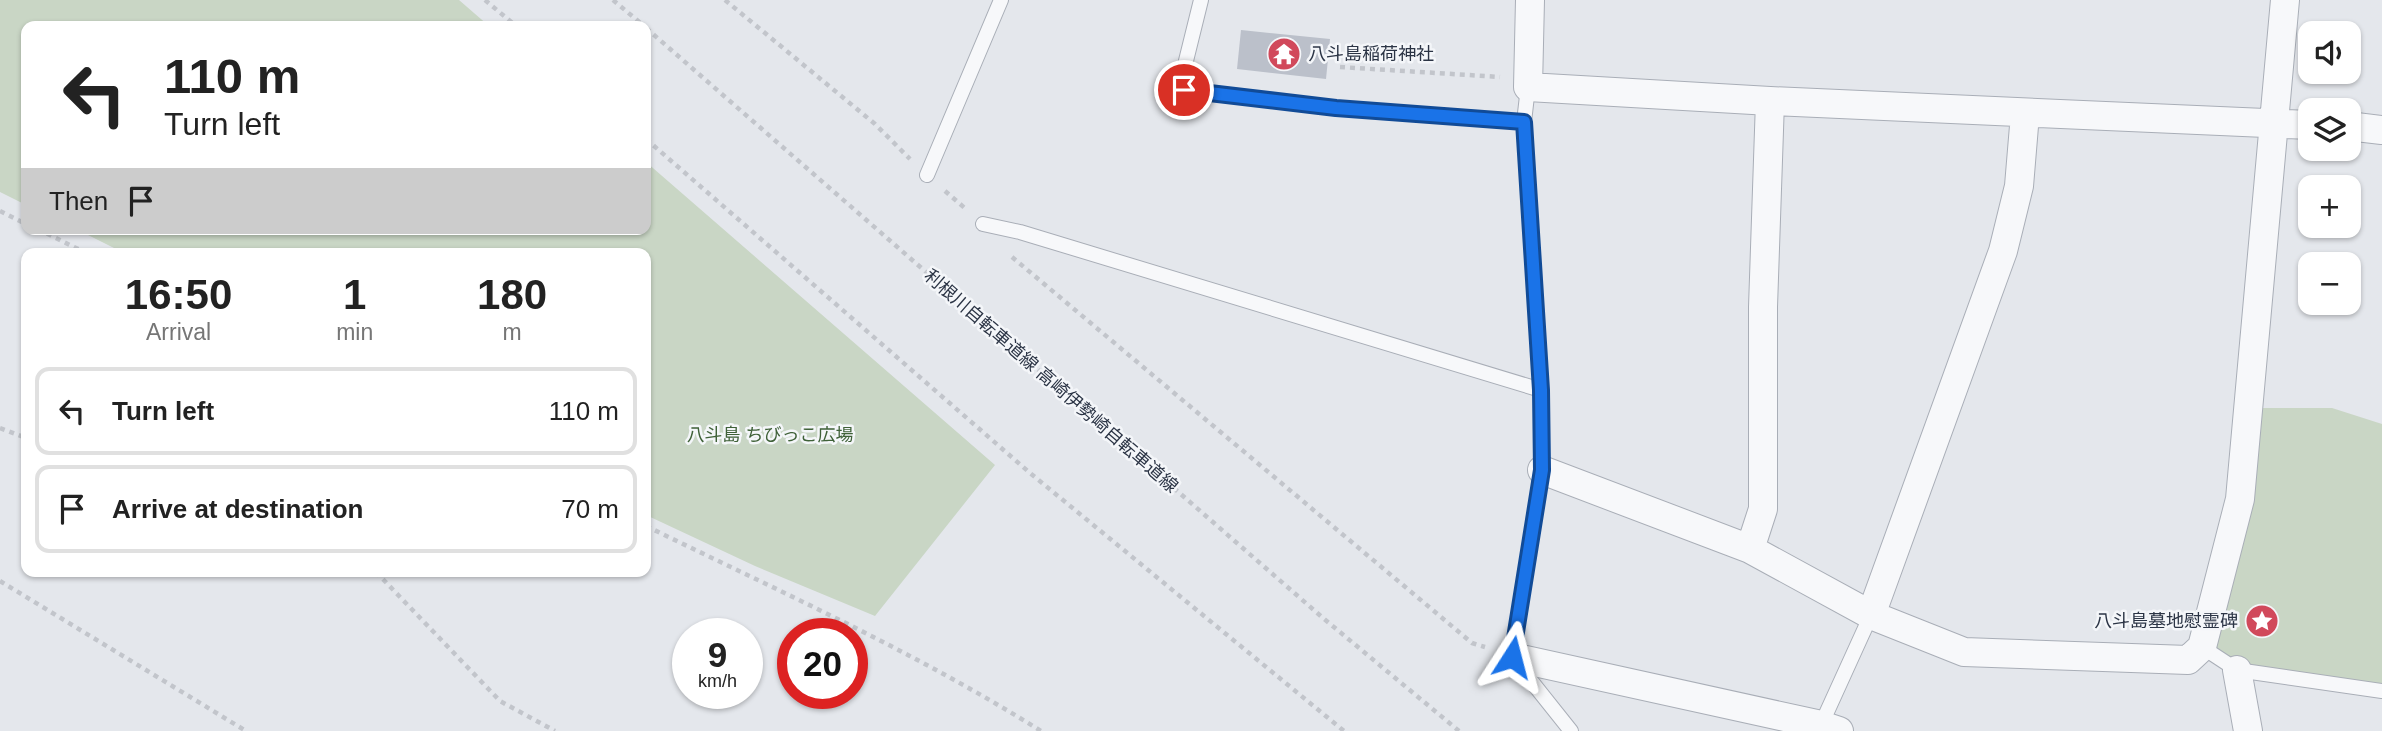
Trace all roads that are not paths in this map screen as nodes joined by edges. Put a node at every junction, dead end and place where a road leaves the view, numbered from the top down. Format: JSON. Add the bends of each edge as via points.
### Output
{"nodes":[{"id":1,"x":1001,"y":0,"type":"edge"},
{"id":2,"x":1201,"y":0,"type":"edge"},
{"id":3,"x":1530,"y":0,"type":"edge"},
{"id":4,"x":2285,"y":0,"type":"edge"},
{"id":5,"x":1528,"y":83,"type":"junction"},
{"id":6,"x":1770,"y":102,"type":"junction"},
{"id":7,"x":2025,"y":114,"type":"junction"},
{"id":8,"x":1524,"y":122,"type":"junction"},
{"id":9,"x":2272,"y":123,"type":"junction"},
{"id":10,"x":2298,"y":124,"type":"edge"},
{"id":11,"x":2361,"y":129,"type":"edge"},
{"id":12,"x":2382,"y":131,"type":"edge"},
{"id":13,"x":927,"y":175,"type":"road end"},
{"id":14,"x":983,"y":224,"type":"road end"},
{"id":15,"x":1541,"y":390,"type":"junction"},
{"id":16,"x":1542,"y":470,"type":"junction"},
{"id":17,"x":1749,"y":549,"type":"junction"},
{"id":18,"x":1871,"y":615,"type":"junction"},
{"id":19,"x":2202,"y":647,"type":"junction"},
{"id":20,"x":1512,"y":657,"type":"junction"},
{"id":21,"x":2237,"y":670,"type":"junction"},
{"id":22,"x":2382,"y":691,"type":"edge"},
{"id":23,"x":1830,"y":728,"type":"edge"},
{"id":24,"x":1571,"y":731,"type":"edge"},
{"id":25,"x":2248,"y":731,"type":"edge"}],
"edges":[{"from":1,"to":13,"type":"lane"},
{"from":2,"to":8,"type":"lane","via":[[1181,81],[1184,90],[1336,108]]},
{"from":3,"to":5,"type":"street"},
{"from":4,"to":9,"type":"street"},
{"from":5,"to":6,"type":"street"},
{"from":5,"to":8,"type":"lane"},
{"from":6,"to":7,"type":"street"},
{"from":6,"to":17,"type":"street","via":[[1763,509]]},
{"from":7,"to":9,"type":"street"},
{"from":7,"to":18,"type":"street","via":[[2019,186],[2003,251]]},
{"from":8,"to":15,"type":"lane"},
{"from":9,"to":10,"type":"street"},
{"from":9,"to":19,"type":"street","via":[[2240,499]]},
{"from":11,"to":12,"type":"street"},
{"from":14,"to":15,"type":"lane"},
{"from":15,"to":16,"type":"lane"},
{"from":16,"to":17,"type":"street"},
{"from":16,"to":20,"type":"lane"},
{"from":17,"to":18,"type":"street"},
{"from":18,"to":19,"type":"street","via":[[1965,653],[2188,660]]},
{"from":18,"to":23,"type":"lane"},
{"from":19,"to":21,"type":"lane"},
{"from":20,"to":23,"type":"street"},
{"from":20,"to":24,"type":"lane"},
{"from":21,"to":22,"type":"lane"},
{"from":21,"to":25,"type":"street"}]}
